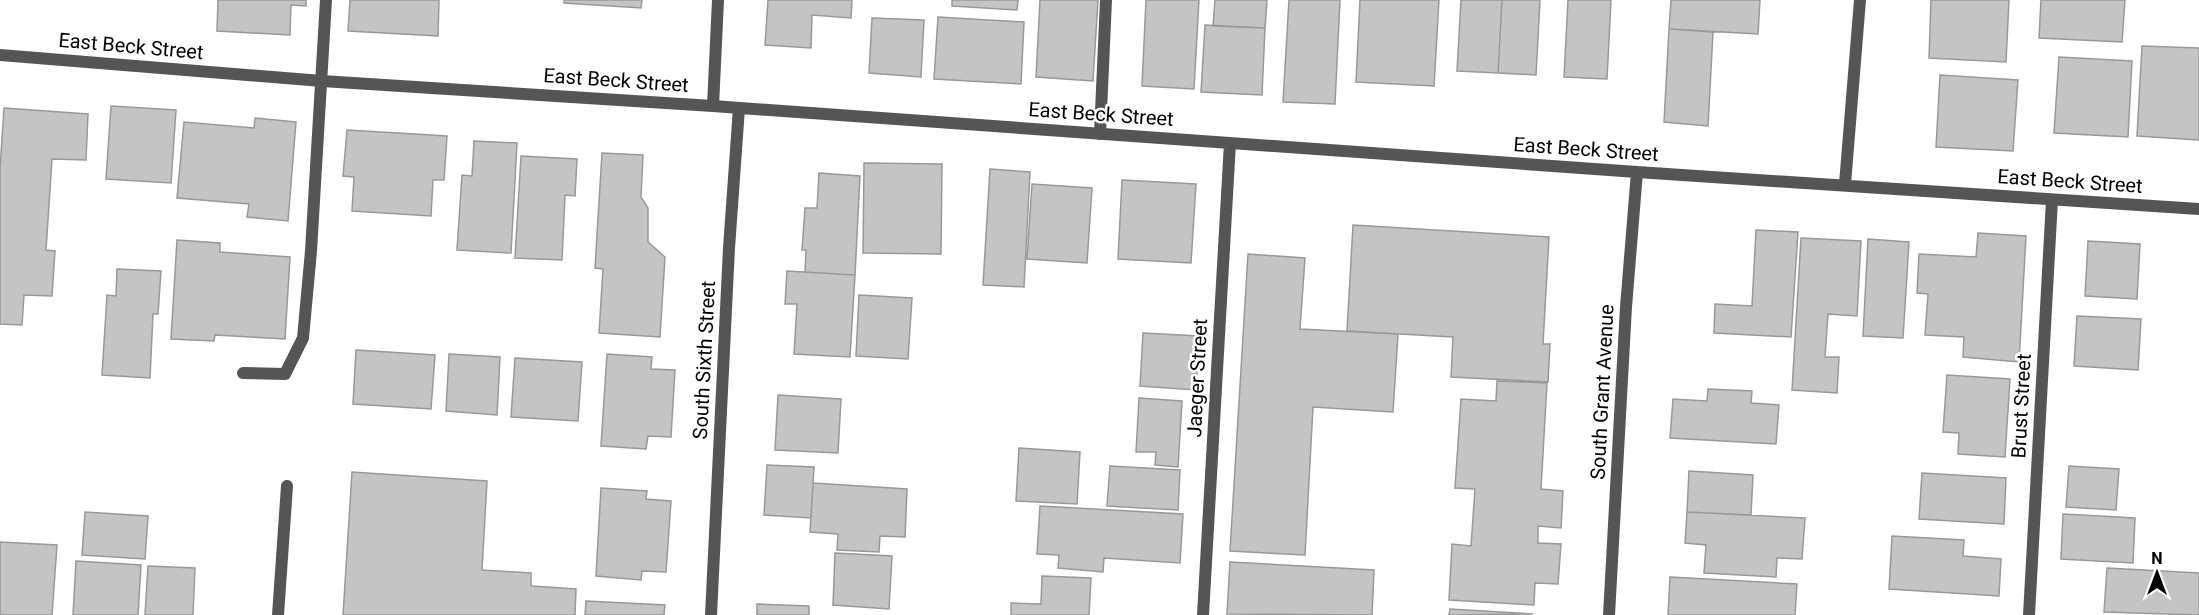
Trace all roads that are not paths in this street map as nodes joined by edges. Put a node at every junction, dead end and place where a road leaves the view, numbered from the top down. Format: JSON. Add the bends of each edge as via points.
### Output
{"nodes":[{"id":1,"x":326,"y":0,"type":"edge"},
{"id":2,"x":718,"y":0,"type":"edge"},
{"id":3,"x":1106,"y":0,"type":"edge"},
{"id":4,"x":1860,"y":0,"type":"edge"},
{"id":5,"x":0,"y":55,"type":"edge"},
{"id":6,"x":322,"y":81,"type":"junction"},
{"id":7,"x":713,"y":106,"type":"junction"},
{"id":8,"x":739,"y":108,"type":"junction"},
{"id":9,"x":1100,"y":134,"type":"junction"},
{"id":10,"x":1230,"y":143,"type":"junction"},
{"id":11,"x":1637,"y":172,"type":"junction"},
{"id":12,"x":1845,"y":184,"type":"junction"},
{"id":13,"x":2052,"y":200,"type":"junction"},
{"id":14,"x":2199,"y":208,"type":"edge"},
{"id":15,"x":243,"y":373,"type":"dead end"},
{"id":16,"x":286,"y":486,"type":"dead end"},
{"id":17,"x":278,"y":615,"type":"edge"},
{"id":18,"x":711,"y":615,"type":"edge"},
{"id":19,"x":1203,"y":615,"type":"edge"},
{"id":20,"x":1609,"y":615,"type":"edge"},
{"id":21,"x":2029,"y":615,"type":"edge"}],
"edges":[{"from":1,"to":6,"type":"street"},
{"from":2,"to":7,"type":"street"},
{"from":3,"to":9,"type":"street"},
{"from":4,"to":12,"type":"street"},
{"from":5,"to":6,"type":"street","name":"East Beck Street"},
{"from":6,"to":7,"type":"street","name":"East Beck Street"},
{"from":6,"to":15,"type":"street","via":[[303,338],[285,374]]},
{"from":7,"to":8,"type":"street","name":"East Beck Street"},
{"from":8,"to":9,"type":"street","name":"East Beck Street"},
{"from":8,"to":18,"type":"street","name":"South Sixth Street"},
{"from":9,"to":10,"type":"street","name":"East Beck Street"},
{"from":10,"to":11,"type":"street","name":"East Beck Street"},
{"from":10,"to":19,"type":"street","name":"Jaeger Street"},
{"from":11,"to":12,"type":"street","name":"East Beck Street"},
{"from":11,"to":20,"type":"street","name":"South Grant Avenue"},
{"from":12,"to":13,"type":"street","name":"East Beck Street"},
{"from":13,"to":14,"type":"street","name":"East Beck Street"},
{"from":13,"to":21,"type":"street","name":"Brust Street"},
{"from":16,"to":17,"type":"street"}]}
